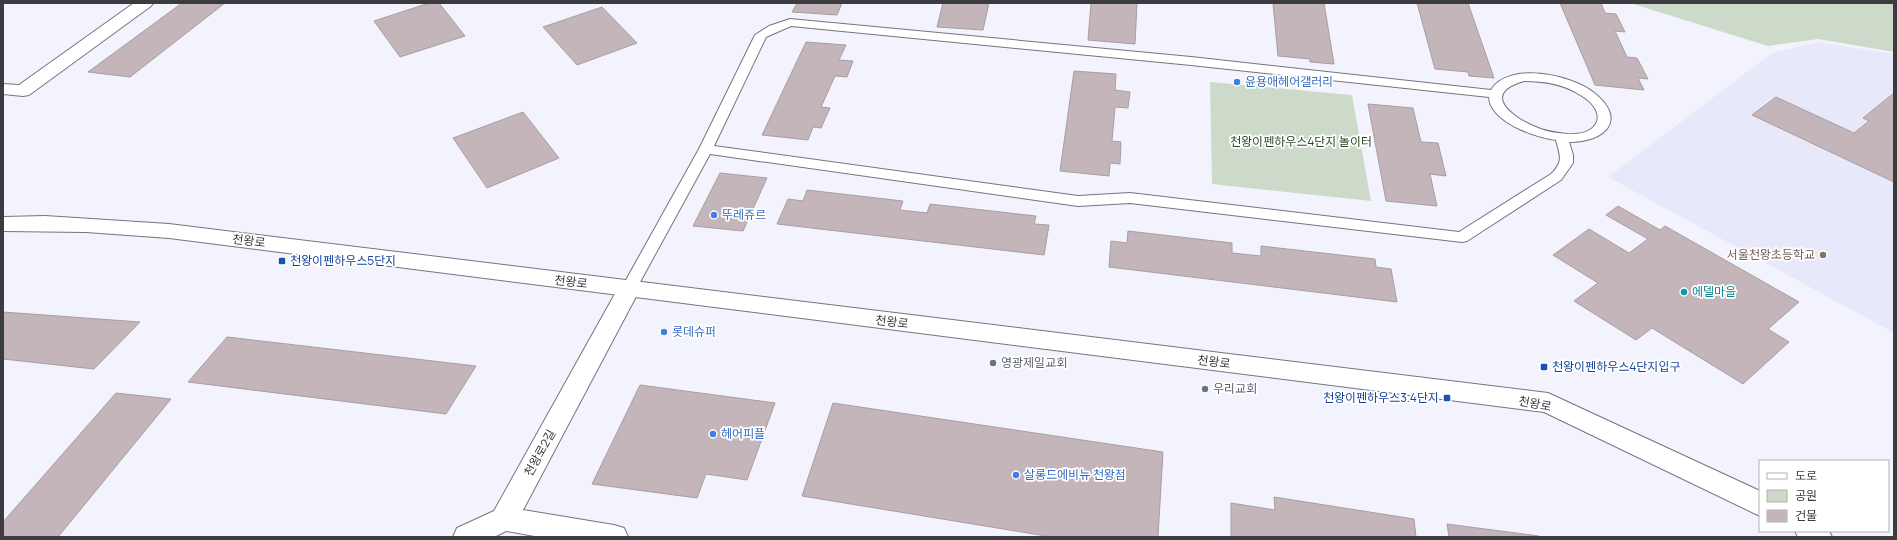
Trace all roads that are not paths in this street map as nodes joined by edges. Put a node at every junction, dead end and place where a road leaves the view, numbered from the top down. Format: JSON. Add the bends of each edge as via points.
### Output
{"nodes":[{"id":1,"x":145,"y":3,"type":"edge"},
{"id":2,"x":3,"y":89,"type":"edge"},
{"id":3,"x":1494,"y":94,"type":"junction"},
{"id":4,"x":1561,"y":137,"type":"junction"},
{"id":5,"x":706,"y":149,"type":"junction"},
{"id":6,"x":3,"y":224,"type":"edge"},
{"id":7,"x":629,"y":289,"type":"junction"},
{"id":8,"x":1759,"y":504,"type":"edge"},
{"id":9,"x":497,"y":528,"type":"edge"},
{"id":10,"x":467,"y":537,"type":"edge"},
{"id":11,"x":614,"y":537,"type":"edge"}],
"edges":[{"from":1,"to":2,"type":"street","via":[[23,91]]},
{"from":3,"to":4,"type":"lane","via":[[1502,112],[1513,121],[1538,132]]},
{"from":3,"to":4,"type":"lane","via":[[1498,86],[1508,80],[1540,77],[1577,87],[1592,96],[1602,107],[1606,118],[1604,127],[1594,134],[1580,138]]},
{"from":3,"to":5,"type":"lane","via":[[1191,61],[790,22],[761,35]]},
{"from":4,"to":5,"type":"lane","via":[[1568,161],[1565,168],[1556,177],[1462,237],[1130,198],[1078,201]]},
{"from":5,"to":7,"type":"lane"},
{"from":6,"to":7,"type":"street","name":"천왕로","via":[[98,224],[169,231]]},
{"from":7,"to":8,"type":"street","name":"천왕로","via":[[1548,404]]},
{"from":7,"to":9,"type":"street","name":"천왕로2길"},
{"from":9,"to":10,"type":"street"},
{"from":9,"to":11,"type":"street"}]}
